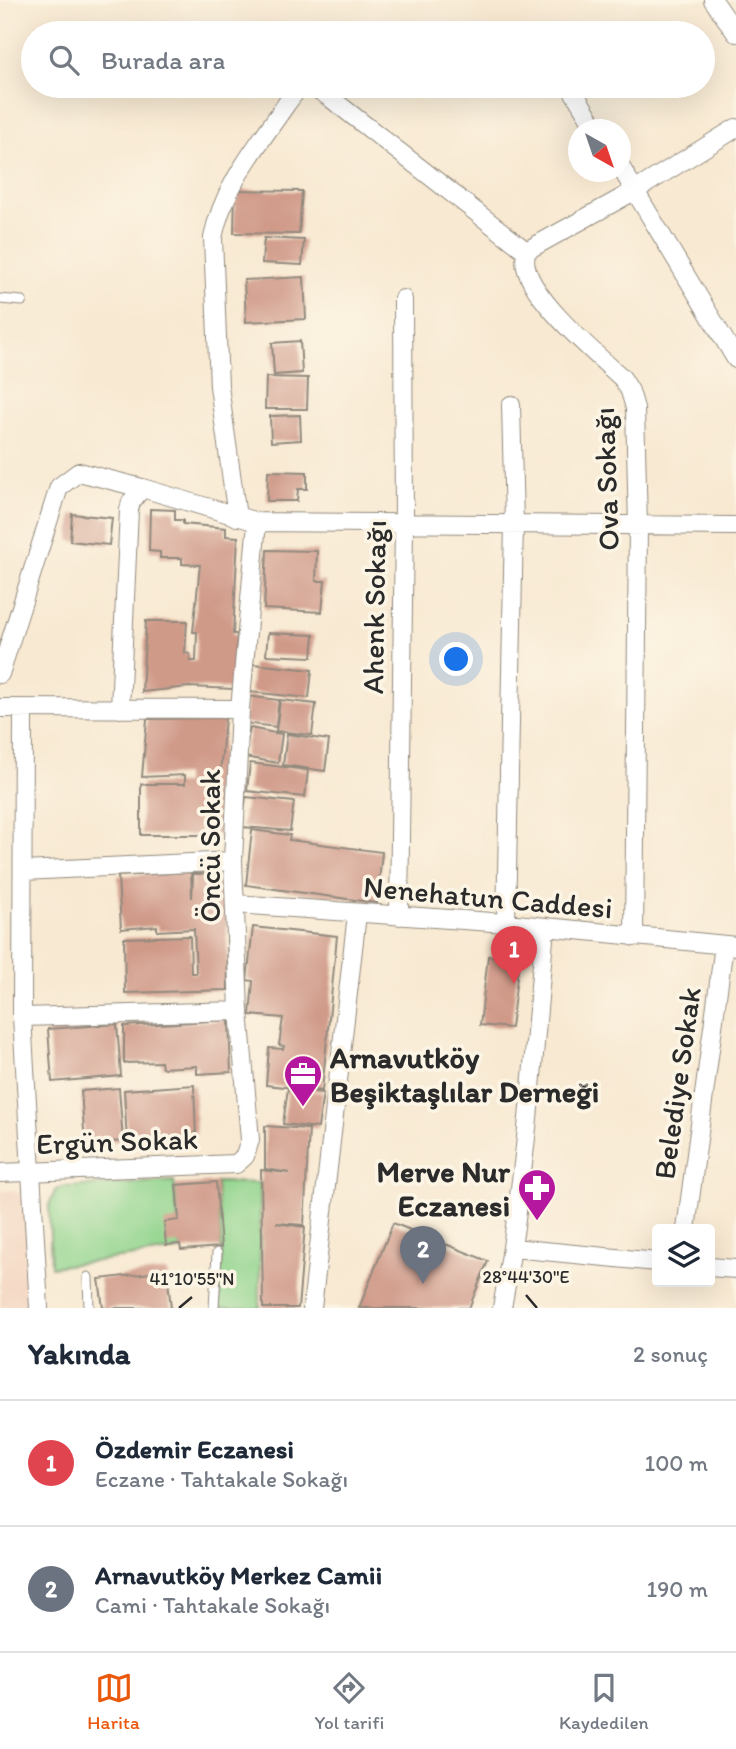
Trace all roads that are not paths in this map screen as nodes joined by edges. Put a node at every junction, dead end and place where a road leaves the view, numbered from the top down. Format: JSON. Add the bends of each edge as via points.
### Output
{"nodes":[{"id":1,"x":713,"y":0,"type":"edge"},
{"id":2,"x":736,"y":33,"type":"edge"},
{"id":3,"x":291,"y":98,"type":"edge"},
{"id":4,"x":330,"y":98,"type":"edge"},
{"id":5,"x":577,"y":98,"type":"edge"},
{"id":6,"x":590,"y":119,"type":"edge"},
{"id":7,"x":736,"y":128,"type":"edge"},
{"id":8,"x":631,"y":182,"type":"edge"},
{"id":9,"x":636,"y":190,"type":"junction"},
{"id":10,"x":526,"y":251,"type":"junction"},
{"id":11,"x":0,"y":299,"type":"edge"},
{"id":12,"x":402,"y":299,"type":"dead end"},
{"id":13,"x":22,"y":301,"type":"dead end"},
{"id":14,"x":736,"y":359,"type":"edge"},
{"id":15,"x":511,"y":405,"type":"dead end"},
{"id":16,"x":142,"y":488,"type":"junction"},
{"id":17,"x":237,"y":517,"type":"junction"},
{"id":18,"x":257,"y":522,"type":"junction"},
{"id":19,"x":514,"y":523,"type":"junction"},
{"id":20,"x":404,"y":524,"type":"junction"},
{"id":21,"x":638,"y":526,"type":"junction"},
{"id":22,"x":736,"y":526,"type":"edge"},
{"id":23,"x":0,"y":674,"type":"edge"},
{"id":24,"x":0,"y":708,"type":"edge"},
{"id":25,"x":23,"y":708,"type":"junction"},
{"id":26,"x":120,"y":709,"type":"junction"},
{"id":27,"x":240,"y":709,"type":"junction"},
{"id":28,"x":233,"y":861,"type":"junction"},
{"id":29,"x":23,"y":871,"type":"junction"},
{"id":30,"x":236,"y":904,"type":"junction"},
{"id":31,"x":357,"y":914,"type":"junction"},
{"id":32,"x":399,"y":916,"type":"junction"},
{"id":33,"x":506,"y":923,"type":"junction"},
{"id":34,"x":545,"y":927,"type":"junction"},
{"id":35,"x":634,"y":937,"type":"junction"},
{"id":36,"x":730,"y":945,"type":"edge"},
{"id":37,"x":239,"y":1011,"type":"junction"},
{"id":38,"x":22,"y":1017,"type":"junction"},
{"id":39,"x":236,"y":1164,"type":"joint"},
{"id":40,"x":29,"y":1172,"type":"junction"},
{"id":41,"x":0,"y":1173,"type":"edge"},
{"id":42,"x":687,"y":1224,"type":"edge"},
{"id":43,"x":513,"y":1248,"type":"junction"},
{"id":44,"x":217,"y":1253,"type":"dead end"},
{"id":45,"x":652,"y":1262,"type":"edge"},
{"id":46,"x":715,"y":1267,"type":"edge"},
{"id":47,"x":736,"y":1269,"type":"edge"},
{"id":48,"x":88,"y":1277,"type":"dead end"},
{"id":49,"x":39,"y":1308,"type":"edge"},
{"id":50,"x":89,"y":1308,"type":"edge"},
{"id":51,"x":214,"y":1308,"type":"edge"},
{"id":52,"x":313,"y":1308,"type":"edge"},
{"id":53,"x":502,"y":1308,"type":"edge"}],
"edges":[{"from":1,"to":2,"type":"street"},
{"from":3,"to":17,"type":"street","via":[[223,202],[213,238],[219,386]]},
{"from":4,"to":10,"type":"street"},
{"from":5,"to":6,"type":"street"},
{"from":7,"to":9,"type":"street"},
{"from":8,"to":9,"type":"street"},
{"from":9,"to":10,"type":"street"},
{"from":9,"to":14,"type":"street"},
{"from":10,"to":21,"type":"street","name":"Ova Sokağı","via":[[525,266],[544,300],[630,391],[635,408]]},
{"from":11,"to":13,"type":"lane"},
{"from":12,"to":20,"type":"street","name":"Ahenk Sokağı"},
{"from":15,"to":19,"type":"street"},
{"from":16,"to":17,"type":"street"},
{"from":16,"to":23,"type":"street","via":[[79,472],[59,487]]},
{"from":16,"to":26,"type":"street","via":[[129,510]]},
{"from":17,"to":18,"type":"street"},
{"from":18,"to":20,"type":"street"},
{"from":18,"to":27,"type":"street","name":"Öncü Sokak"},
{"from":19,"to":20,"type":"street"},
{"from":19,"to":21,"type":"street"},
{"from":19,"to":33,"type":"street"},
{"from":20,"to":32,"type":"street","name":"Ahenk Sokağı"},
{"from":21,"to":22,"type":"street"},
{"from":21,"to":35,"type":"street","name":"Ova Sokağı"},
{"from":24,"to":25,"type":"street"},
{"from":25,"to":26,"type":"street"},
{"from":25,"to":29,"type":"street"},
{"from":26,"to":27,"type":"street"},
{"from":27,"to":28,"type":"street","name":"Öncü Sokak"},
{"from":28,"to":29,"type":"street"},
{"from":28,"to":30,"type":"street","name":"Öncü Sokak"},
{"from":29,"to":38,"type":"street"},
{"from":30,"to":31,"type":"street","name":"Nenehatun Caddesi"},
{"from":30,"to":37,"type":"street","name":"Öncü Sokak"},
{"from":31,"to":32,"type":"street","name":"Nenehatun Caddesi"},
{"from":31,"to":52,"type":"street"},
{"from":32,"to":33,"type":"street","name":"Nenehatun Caddesi"},
{"from":33,"to":34,"type":"street","name":"Nenehatun Caddesi"},
{"from":34,"to":35,"type":"street","name":"Nenehatun Caddesi"},
{"from":34,"to":43,"type":"street"},
{"from":35,"to":36,"type":"street","name":"Nenehatun Caddesi"},
{"from":36,"to":42,"type":"street","name":"Belediye Sokak"},
{"from":37,"to":38,"type":"street"},
{"from":37,"to":39,"type":"street","name":"Öncü Sokak","via":[[250,1140],[245,1156]]},
{"from":38,"to":40,"type":"street"},
{"from":39,"to":40,"type":"street","name":"Ergün Sokak"},
{"from":40,"to":41,"type":"street","name":"Ergün Sokak"},
{"from":40,"to":49,"type":"street"},
{"from":43,"to":45,"type":"street"},
{"from":43,"to":53,"type":"street"},
{"from":44,"to":51,"type":"lane"},
{"from":46,"to":47,"type":"street"},
{"from":48,"to":50,"type":"lane"}]}
